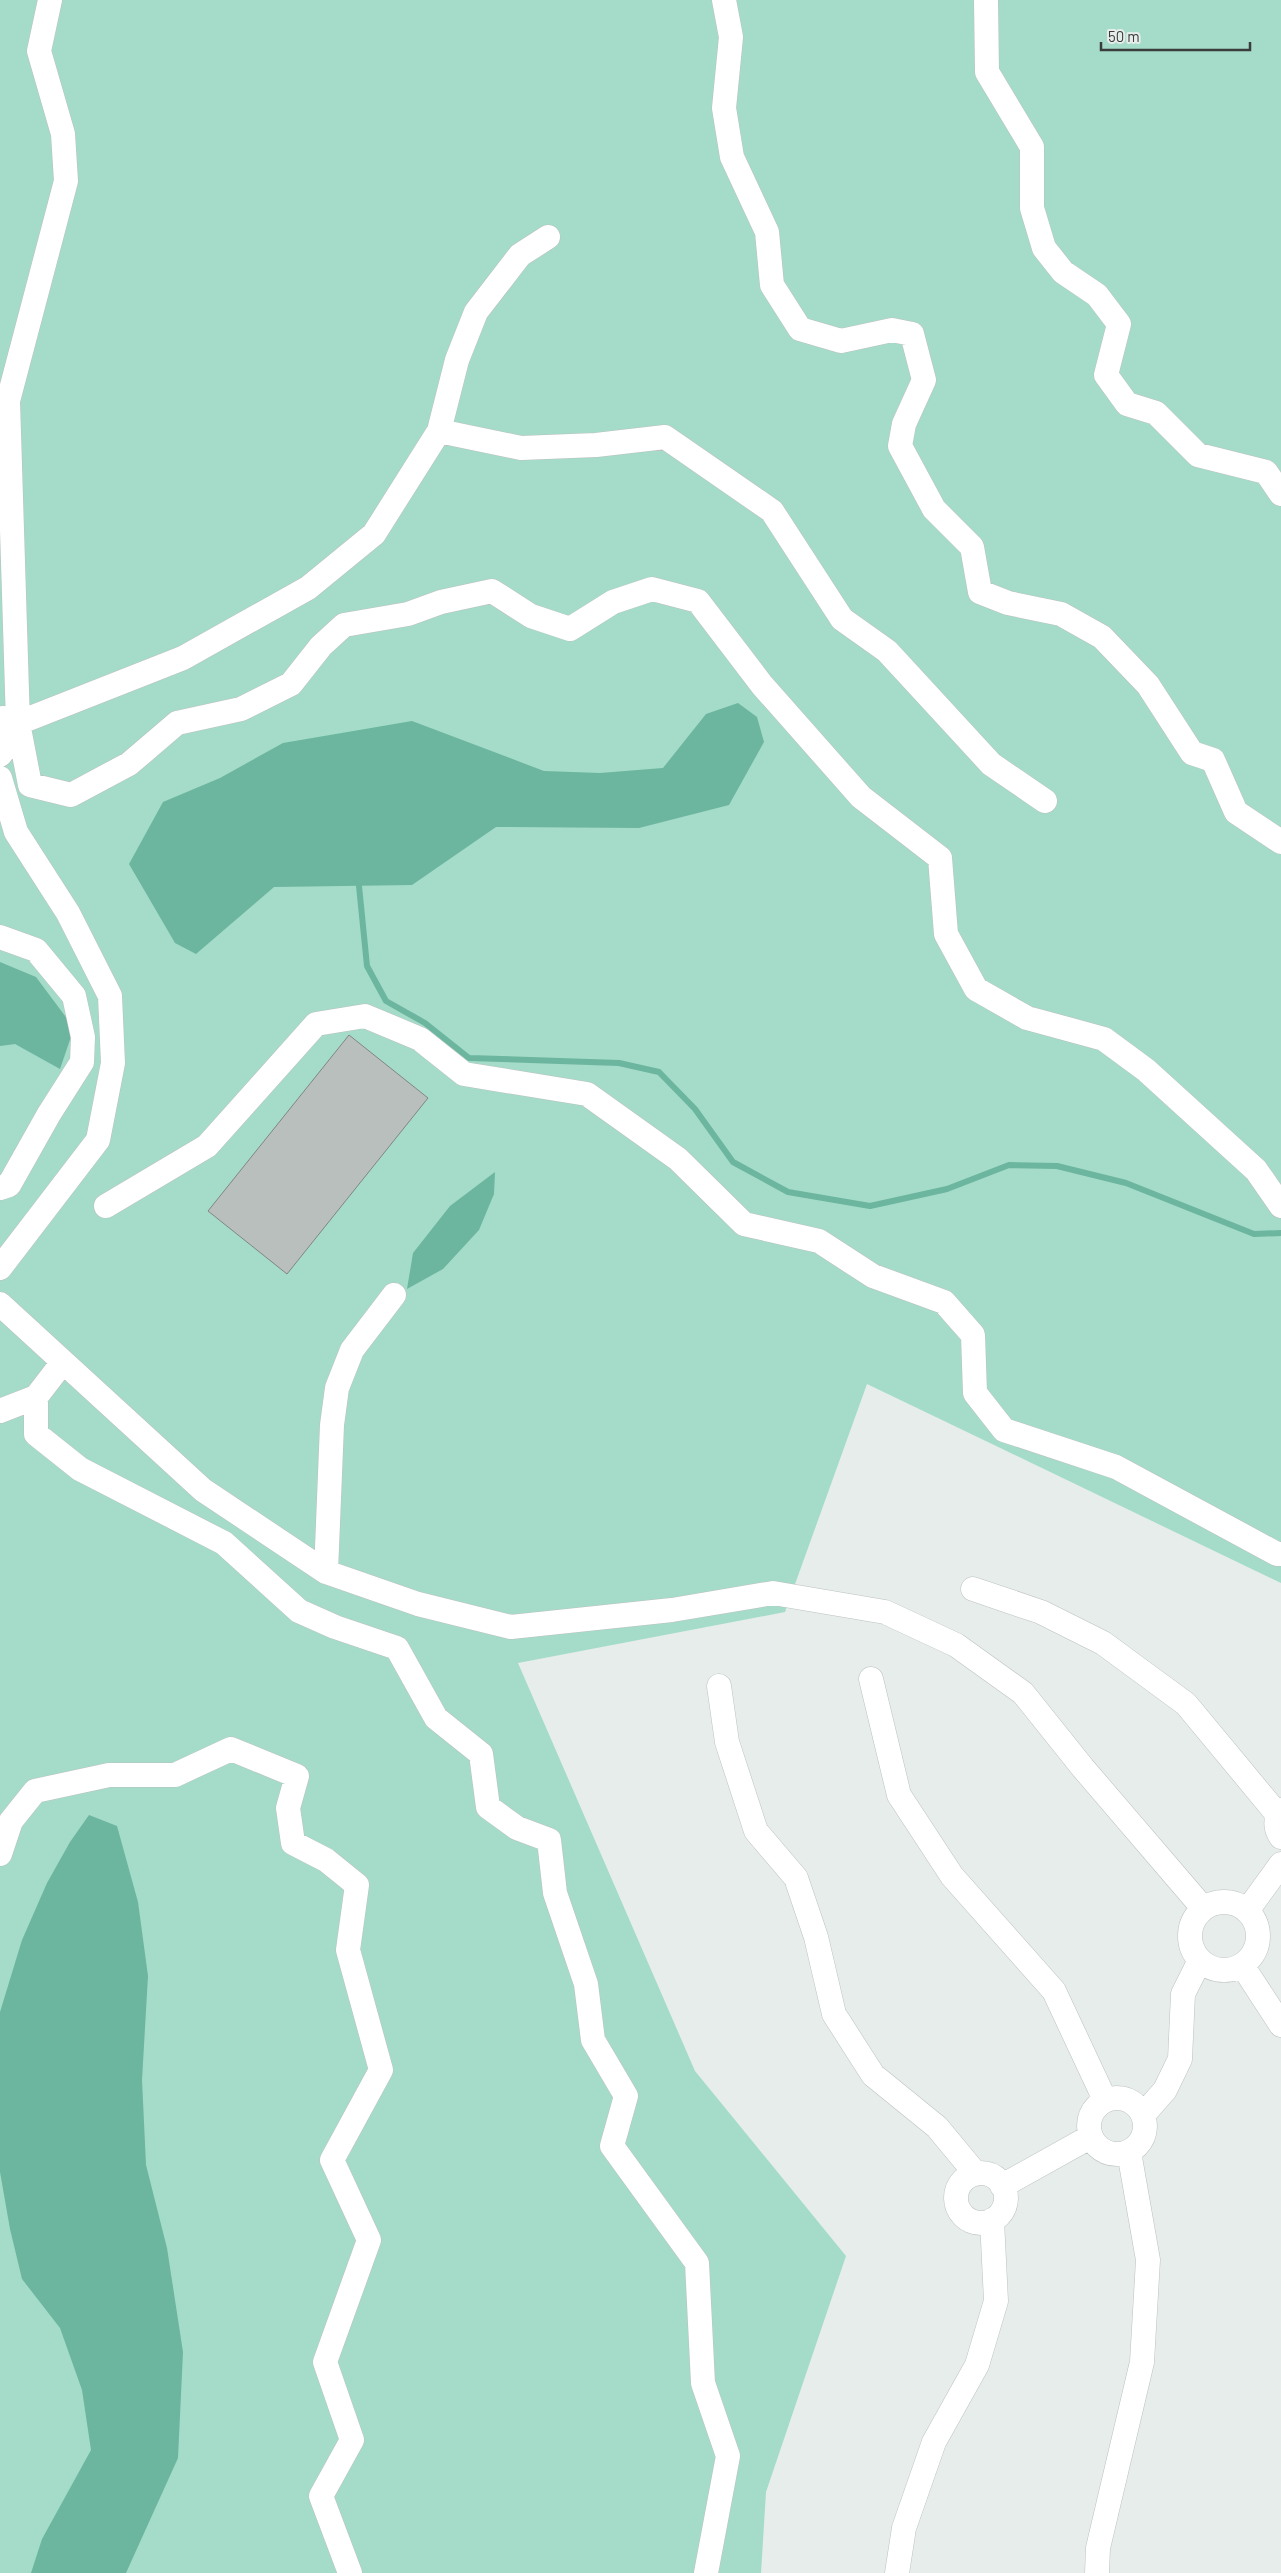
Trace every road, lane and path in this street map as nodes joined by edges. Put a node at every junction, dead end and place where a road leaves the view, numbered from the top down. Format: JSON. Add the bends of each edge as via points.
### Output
{"nodes":[{"id":1,"x":50,"y":0,"type":"edge"},
{"id":2,"x":724,"y":0,"type":"edge"},
{"id":3,"x":986,"y":0,"type":"edge"},
{"id":4,"x":548,"y":237,"type":"dead end"},
{"id":5,"x":440,"y":431,"type":"junction"},
{"id":6,"x":1281,"y":494,"type":"edge"},
{"id":7,"x":8,"y":721,"type":"edge"},
{"id":8,"x":0,"y":755,"type":"edge"},
{"id":9,"x":0,"y":778,"type":"edge"},
{"id":10,"x":1045,"y":801,"type":"dead end"},
{"id":11,"x":1281,"y":842,"type":"edge"},
{"id":12,"x":0,"y":937,"type":"edge"},
{"id":13,"x":0,"y":1188,"type":"edge"},
{"id":14,"x":106,"y":1206,"type":"dead end"},
{"id":15,"x":1281,"y":1206,"type":"edge"},
{"id":16,"x":0,"y":1268,"type":"edge"},
{"id":17,"x":394,"y":1295,"type":"dead end"},
{"id":18,"x":0,"y":1304,"type":"edge"},
{"id":19,"x":63,"y":1362,"type":"junction"},
{"id":20,"x":36,"y":1397,"type":"junction"},
{"id":21,"x":0,"y":1411,"type":"edge"},
{"id":22,"x":1281,"y":1554,"type":"edge"},
{"id":23,"x":326,"y":1572,"type":"junction"},
{"id":24,"x":973,"y":1589,"type":"dead end"},
{"id":25,"x":871,"y":1678,"type":"dead end"},
{"id":26,"x":719,"y":1686,"type":"dead end"},
{"id":27,"x":1280,"y":1821,"type":"edge"},
{"id":28,"x":0,"y":1854,"type":"edge"},
{"id":29,"x":1281,"y":1864,"type":"edge"},
{"id":30,"x":1203,"y":1908,"type":"junction"},
{"id":31,"x":1247,"y":1911,"type":"junction"},
{"id":32,"x":1200,"y":1960,"type":"junction"},
{"id":33,"x":1242,"y":1965,"type":"junction"},
{"id":34,"x":1281,"y":2025,"type":"edge"},
{"id":35,"x":1105,"y":2100,"type":"junction"},
{"id":36,"x":1143,"y":2115,"type":"junction"},
{"id":37,"x":1090,"y":2137,"type":"junction"},
{"id":38,"x":1129,"y":2152,"type":"junction"},
{"id":39,"x":976,"y":2174,"type":"junction"},
{"id":40,"x":1002,"y":2186,"type":"junction"},
{"id":41,"x":992,"y":2220,"type":"junction"},
{"id":42,"x":350,"y":2573,"type":"edge"},
{"id":43,"x":706,"y":2573,"type":"edge"},
{"id":44,"x":898,"y":2573,"type":"edge"},
{"id":45,"x":1097,"y":2573,"type":"edge"}],
"edges":[{"from":1,"to":7,"type":"street","via":[[40,51],[63,134],[66,181],[8,401]]},
{"from":2,"to":11,"type":"street","via":[[731,37],[724,108],[732,157],[767,232],[772,285],[800,329],[841,341],[892,330],[912,334],[924,380],[904,424],[900,446],[934,509],[972,547],[980,592],[1008,603],[1061,614],[1102,637],[1148,685],[1192,753],[1213,760],[1236,812]]},
{"from":3,"to":6,"type":"street","via":[[987,72],[1032,147],[1032,208],[1044,248],[1063,272],[1097,295],[1119,324],[1106,375],[1126,404],[1156,413],[1198,455],[1266,472]]},
{"from":4,"to":5,"type":"street","via":[[520,255],[476,312],[457,360]]},
{"from":5,"to":7,"type":"street","via":[[374,534],[308,588],[183,658]]},
{"from":5,"to":10,"type":"street","via":[[521,448],[596,445],[665,437],[772,511],[842,619],[887,652],[991,764]]},
{"from":7,"to":8,"type":"street","via":[[7,744]]},
{"from":7,"to":15,"type":"street","via":[[30,785],[71,795],[129,764],[177,723],[241,709],[291,684],[321,646],[344,625],[408,614],[441,602],[492,591],[531,616],[570,628],[612,602],[652,589],[698,602],[762,685],[862,797],[940,858],[946,934],[976,989],[1027,1018],[1104,1039],[1146,1070],[1256,1170]]},
{"from":9,"to":16,"type":"street","via":[[16,832],[68,913],[110,996],[113,1063],[98,1140]]},
{"from":12,"to":13,"type":"street","via":[[36,950],[74,996],[83,1037],[82,1062],[9,1185]]},
{"from":14,"to":22,"type":"street","via":[[207,1146],[316,1024],[365,1016],[420,1039],[464,1074],[587,1094],[678,1159],[744,1224],[819,1241],[873,1276],[944,1302],[973,1335],[975,1393],[1004,1430],[1116,1467]]},
{"from":17,"to":23,"type":"street","via":[[352,1350],[337,1388],[332,1425]]},
{"from":18,"to":19,"type":"street"},
{"from":19,"to":20,"type":"street"},
{"from":19,"to":23,"type":"street","via":[[203,1490]]},
{"from":20,"to":21,"type":"street"},
{"from":20,"to":43,"type":"street","via":[[36,1434],[80,1469],[224,1543],[299,1611],[397,1648],[436,1718],[481,1754],[488,1807],[517,1828],[549,1840],[555,1893],[586,1984],[593,2040],[626,2096],[612,2146],[696,2263],[703,2383],[728,2456]]},
{"from":23,"to":30,"type":"street","via":[[418,1604],[511,1627],[672,1610],[773,1593],[885,1612],[956,1645],[1023,1693]]},
{"from":24,"to":27,"type":"street","via":[[1041,1612],[1103,1643],[1186,1704]]},
{"from":25,"to":35,"type":"street","via":[[898,1795],[952,1876],[1054,1991]]},
{"from":26,"to":39,"type":"street","via":[[727,1742],[756,1831],[796,1878],[816,1937],[834,2014],[873,2075],[937,2127]]},
{"from":28,"to":42,"type":"street","via":[[12,1821],[35,1791],[108,1775],[175,1774],[231,1748],[297,1776],[288,1808],[293,1843],[326,1860],[356,1885],[348,1950],[381,2070],[332,2160],[369,2240],[325,2362],[352,2440],[320,2496]]},
{"from":29,"to":31,"type":"street"},
{"from":30,"to":31,"type":"street","via":[[1221,1902]]},
{"from":30,"to":32,"type":"street","via":[[1190,1927],[1193,1950]]},
{"from":31,"to":33,"type":"street","via":[[1254,1920],[1258,1939],[1252,1954]]},
{"from":32,"to":33,"type":"street","via":[[1220,1970]]},
{"from":32,"to":36,"type":"street","via":[[1183,1994],[1180,2058],[1165,2090]]},
{"from":33,"to":34,"type":"street"},
{"from":35,"to":36,"type":"street","via":[[1122,2098],[1131,2102]]},
{"from":35,"to":37,"type":"street","via":[[1092,2111]]},
{"from":36,"to":38,"type":"street","via":[[1141,2140]]},
{"from":37,"to":38,"type":"street","via":[[1102,2150],[1120,2154]]},
{"from":37,"to":40,"type":"street"},
{"from":38,"to":45,"type":"street","via":[[1148,2260],[1142,2362],[1098,2548]]},
{"from":39,"to":40,"type":"street","via":[[991,2175]]},
{"from":39,"to":41,"type":"street","via":[[962,2182],[956,2198],[957,2206],[968,2219],[984,2223]]},
{"from":40,"to":41,"type":"street","via":[[1005,2193],[1003,2209]]},
{"from":41,"to":44,"type":"street","via":[[996,2301],[977,2365],[934,2442],[904,2528]]}]}
